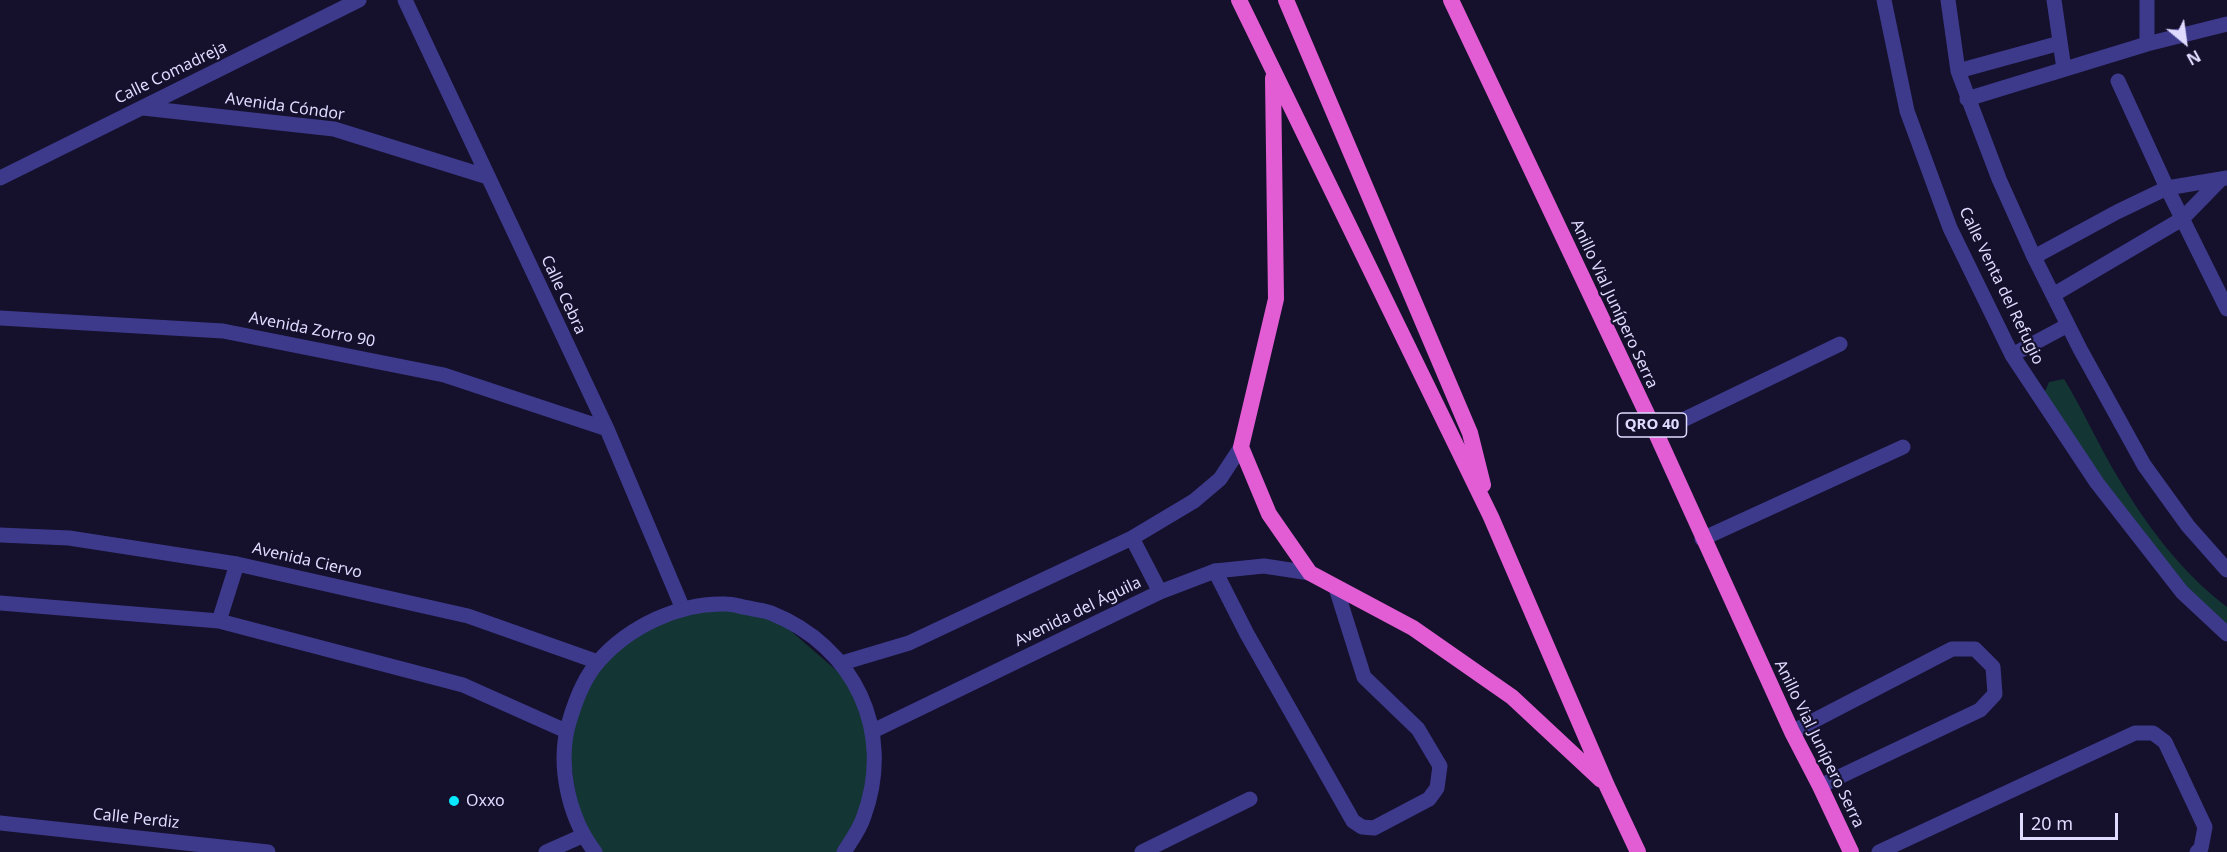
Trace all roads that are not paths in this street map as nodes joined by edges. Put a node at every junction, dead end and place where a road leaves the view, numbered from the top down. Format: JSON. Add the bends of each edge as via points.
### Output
{"nodes":[{"id":1,"x":359,"y":0,"type":"edge"},
{"id":2,"x":405,"y":0,"type":"edge"},
{"id":3,"x":1239,"y":0,"type":"edge"},
{"id":4,"x":1287,"y":0,"type":"edge"},
{"id":5,"x":1451,"y":0,"type":"edge"},
{"id":6,"x":1884,"y":0,"type":"edge"},
{"id":7,"x":1948,"y":0,"type":"edge"},
{"id":8,"x":2054,"y":0,"type":"edge"},
{"id":9,"x":2147,"y":0,"type":"edge"},
{"id":10,"x":2227,"y":24,"type":"edge"},
{"id":11,"x":2060,"y":43,"type":"junction"},
{"id":12,"x":2147,"y":44,"type":"junction"},
{"id":13,"x":2064,"y":69,"type":"junction"},
{"id":14,"x":1958,"y":71,"type":"junction"},
{"id":15,"x":1273,"y":74,"type":"junction"},
{"id":16,"x":2118,"y":81,"type":"dead end"},
{"id":17,"x":1967,"y":99,"type":"junction"},
{"id":18,"x":143,"y":108,"type":"junction"},
{"id":19,"x":488,"y":177,"type":"junction"},
{"id":20,"x":0,"y":178,"type":"edge"},
{"id":21,"x":2224,"y":178,"type":"edge"},
{"id":22,"x":2167,"y":188,"type":"junction"},
{"id":23,"x":2182,"y":219,"type":"junction"},
{"id":24,"x":2034,"y":257,"type":"junction"},
{"id":25,"x":2053,"y":295,"type":"junction"},
{"id":26,"x":2227,"y":309,"type":"edge"},
{"id":27,"x":0,"y":318,"type":"edge"},
{"id":28,"x":2068,"y":325,"type":"junction"},
{"id":29,"x":1840,"y":344,"type":"dead end"},
{"id":30,"x":2012,"y":355,"type":"junction"},
{"id":31,"x":607,"y":429,"type":"junction"},
{"id":32,"x":1656,"y":433,"type":"junction"},
{"id":33,"x":1241,"y":447,"type":"junction"},
{"id":34,"x":1903,"y":447,"type":"dead end"},
{"id":35,"x":1491,"y":517,"type":"junction"},
{"id":36,"x":0,"y":535,"type":"edge"},
{"id":37,"x":1132,"y":538,"type":"junction"},
{"id":38,"x":1702,"y":539,"type":"junction"},
{"id":39,"x":237,"y":564,"type":"junction"},
{"id":40,"x":2227,"y":570,"type":"edge"},
{"id":41,"x":1215,"y":571,"type":"junction"},
{"id":42,"x":1310,"y":573,"type":"junction"},
{"id":43,"x":1336,"y":588,"type":"junction"},
{"id":44,"x":1160,"y":592,"type":"junction"},
{"id":45,"x":0,"y":603,"type":"edge"},
{"id":46,"x":682,"y":609,"type":"junction"},
{"id":47,"x":219,"y":621,"type":"junction"},
{"id":48,"x":2227,"y":634,"type":"edge"},
{"id":49,"x":598,"y":662,"type":"junction"},
{"id":50,"x":842,"y":663,"type":"junction"},
{"id":51,"x":566,"y":731,"type":"junction"},
{"id":52,"x":873,"y":731,"type":"junction"},
{"id":53,"x":1792,"y":732,"type":"junction"},
{"id":54,"x":1607,"y":786,"type":"junction"},
{"id":55,"x":1820,"y":786,"type":"junction"},
{"id":56,"x":1250,"y":799,"type":"dead end"},
{"id":57,"x":0,"y":823,"type":"edge"},
{"id":58,"x":582,"y":836,"type":"junction"},
{"id":59,"x":268,"y":852,"type":"edge"},
{"id":60,"x":546,"y":852,"type":"edge"},
{"id":61,"x":595,"y":852,"type":"edge"},
{"id":62,"x":844,"y":852,"type":"edge"},
{"id":63,"x":1142,"y":852,"type":"edge"},
{"id":64,"x":1638,"y":852,"type":"edge"},
{"id":65,"x":1851,"y":852,"type":"edge"},
{"id":66,"x":1879,"y":852,"type":"edge"},
{"id":67,"x":2198,"y":852,"type":"edge"}],
"edges":[{"from":1,"to":18,"type":"street","name":"Calle Comadreja"},
{"from":2,"to":19,"type":"street","name":"Calle Cebra"},
{"from":3,"to":15,"type":"highway"},
{"from":4,"to":35,"type":"highway","via":[[1470,433]]},
{"from":5,"to":32,"type":"highway","name":"Anillo Vial Junípero Serra","number":"QRO 40"},
{"from":6,"to":30,"type":"street","name":"Calle Venta del Refugio","via":[[1907,111],[1950,228]]},
{"from":7,"to":14,"type":"street"},
{"from":8,"to":11,"type":"street"},
{"from":9,"to":12,"type":"street"},
{"from":10,"to":12,"type":"street"},
{"from":11,"to":13,"type":"street"},
{"from":11,"to":14,"type":"street"},
{"from":12,"to":13,"type":"street"},
{"from":13,"to":17,"type":"street"},
{"from":14,"to":17,"type":"street"},
{"from":15,"to":33,"type":"highway","via":[[1276,299]]},
{"from":15,"to":35,"type":"highway"},
{"from":16,"to":22,"type":"street"},
{"from":17,"to":24,"type":"street"},
{"from":18,"to":19,"type":"street","name":"Avenida Cóndor","via":[[334,129]]},
{"from":18,"to":20,"type":"street","name":"Calle Comadreja"},
{"from":19,"to":31,"type":"street","name":"Calle Cebra"},
{"from":21,"to":22,"type":"street"},
{"from":21,"to":23,"type":"street"},
{"from":22,"to":23,"type":"street"},
{"from":22,"to":24,"type":"street"},
{"from":23,"to":25,"type":"street"},
{"from":23,"to":26,"type":"street"},
{"from":24,"to":25,"type":"street"},
{"from":25,"to":28,"type":"street"},
{"from":27,"to":31,"type":"street","name":"Avenida Zorro 90","via":[[223,331],[444,375]]},
{"from":28,"to":30,"type":"street"},
{"from":28,"to":40,"type":"street","via":[[2144,465],[2188,526]]},
{"from":29,"to":32,"type":"street"},
{"from":30,"to":48,"type":"street","name":"Calle Venta del Refugio","via":[[2097,483],[2182,592]]},
{"from":31,"to":46,"type":"street","name":"Calle Cebra"},
{"from":32,"to":38,"type":"highway","name":"Anillo Vial Junípero Serra","number":"QRO 40"},
{"from":33,"to":37,"type":"street","via":[[1220,479],[1194,501]]},
{"from":33,"to":42,"type":"highway","via":[[1269,513]]},
{"from":34,"to":38,"type":"street"},
{"from":35,"to":54,"type":"highway"},
{"from":36,"to":39,"type":"street","name":"Avenida Ciervo","via":[[69,538]]},
{"from":37,"to":44,"type":"street"},
{"from":37,"to":50,"type":"street","via":[[909,643]]},
{"from":38,"to":53,"type":"highway","name":"Anillo Vial Junípero Serra","number":"QRO 40"},
{"from":39,"to":47,"type":"street"},
{"from":39,"to":49,"type":"street","name":"Avenida Ciervo","via":[[468,616]]},
{"from":41,"to":42,"type":"street","name":"Avenida del Águila","via":[[1264,566]]},
{"from":41,"to":43,"type":"street","via":[[1353,821],[1374,828],[1429,799],[1437,788],[1440,766],[1418,729],[1364,676]]},
{"from":41,"to":44,"type":"street","name":"Avenida del Águila"},
{"from":42,"to":43,"type":"highway"},
{"from":43,"to":54,"type":"highway","via":[[1413,628],[1512,698]]},
{"from":44,"to":52,"type":"street","name":"Avenida del Águila"},
{"from":45,"to":47,"type":"street"},
{"from":46,"to":49,"type":"street","via":[[636,629]]},
{"from":46,"to":50,"type":"street","via":[[726,604],[769,612],[809,632]]},
{"from":47,"to":51,"type":"street","via":[[463,685]]},
{"from":49,"to":51,"type":"street","via":[[578,695]]},
{"from":50,"to":52,"type":"street","via":[[860,690]]},
{"from":51,"to":58,"type":"street","via":[[565,785]]},
{"from":52,"to":62,"type":"street","via":[[875,776],[864,818]]},
{"from":53,"to":55,"type":"highway","name":"Anillo Vial Junípero Serra","number":"QRO 40"},
{"from":53,"to":55,"type":"street","via":[[1952,650],[1975,649],[1993,668],[1995,694],[1980,710]]},
{"from":54,"to":64,"type":"highway"},
{"from":55,"to":65,"type":"highway","name":"Anillo Vial Junípero Serra","number":"QRO 40"},
{"from":56,"to":63,"type":"street"},
{"from":57,"to":59,"type":"street","name":"Calle Perdiz"},
{"from":58,"to":60,"type":"street"},
{"from":58,"to":61,"type":"street"},
{"from":66,"to":67,"type":"street","via":[[2135,733],[2153,733],[2165,742],[2205,827]]}]}
